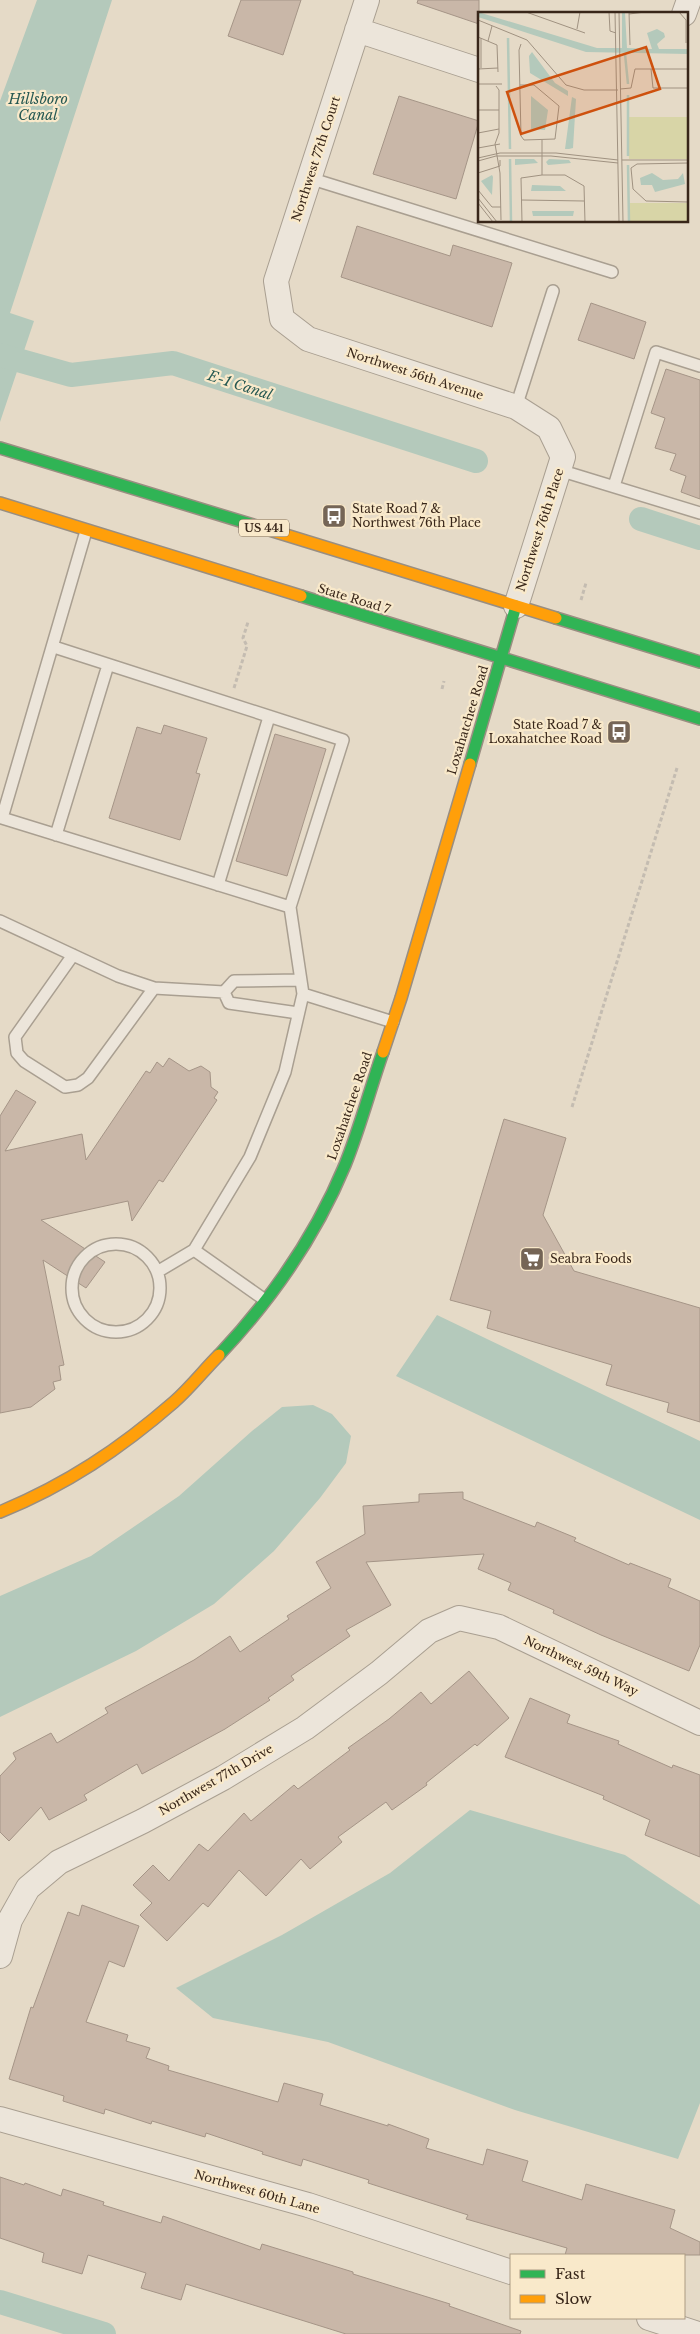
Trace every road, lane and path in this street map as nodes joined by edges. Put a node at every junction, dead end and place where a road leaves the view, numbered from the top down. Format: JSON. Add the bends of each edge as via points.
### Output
{"nodes":[{"id":1,"x":367,"y":0,"type":"edge"},
{"id":2,"x":689,"y":0,"type":"edge"},
{"id":3,"x":685,"y":12,"type":"edge"},
{"id":4,"x":357,"y":30,"type":"junction"},
{"id":5,"x":478,"y":70,"type":"edge"},
{"id":6,"x":310,"y":178,"type":"junction"},
{"id":7,"x":612,"y":272,"type":"dead end"},
{"id":8,"x":552,"y":291,"type":"dead end"},
{"id":9,"x":282,"y":319,"type":"joint"},
{"id":10,"x":700,"y":366,"type":"edge"},
{"id":11,"x":516,"y":407,"type":"junction"},
{"id":12,"x":549,"y":428,"type":"joint"},
{"id":13,"x":0,"y":448,"type":"edge"},
{"id":14,"x":559,"y":470,"type":"junction"},
{"id":15,"x":614,"y":486,"type":"junction"},
{"id":16,"x":0,"y":503,"type":"edge"},
{"id":17,"x":700,"y":512,"type":"edge"},
{"id":18,"x":86,"y":531,"type":"junction"},
{"id":19,"x":586,"y":583,"type":"dead end"},
{"id":20,"x":581,"y":600,"type":"dead end"},
{"id":21,"x":516,"y":606,"type":"junction"},
{"id":22,"x":248,"y":622,"type":"dead end"},
{"id":23,"x":54,"y":647,"type":"junction"},
{"id":24,"x":500,"y":659,"type":"junction"},
{"id":25,"x":700,"y":662,"type":"edge"},
{"id":26,"x":108,"y":664,"type":"junction"},
{"id":27,"x":444,"y":681,"type":"dead end"},
{"id":28,"x":234,"y":689,"type":"dead end"},
{"id":29,"x":442,"y":689,"type":"dead end"},
{"id":30,"x":269,"y":717,"type":"junction"},
{"id":31,"x":700,"y":719,"type":"edge"},
{"id":32,"x":677,"y":768,"type":"dead end"},
{"id":33,"x":1,"y":821,"type":"edge"},
{"id":34,"x":56,"y":835,"type":"junction"},
{"id":35,"x":218,"y":885,"type":"junction"},
{"id":36,"x":290,"y":907,"type":"junction"},
{"id":37,"x":0,"y":921,"type":"edge"},
{"id":38,"x":73,"y":955,"type":"junction"},
{"id":39,"x":300,"y":980,"type":"junction"},
{"id":40,"x":154,"y":988,"type":"junction"},
{"id":41,"x":224,"y":992,"type":"junction"},
{"id":42,"x":303,"y":994,"type":"junction"},
{"id":43,"x":298,"y":1013,"type":"junction"},
{"id":44,"x":393,"y":1022,"type":"junction"},
{"id":45,"x":572,"y":1107,"type":"dead end"},
{"id":46,"x":194,"y":1250,"type":"junction"},
{"id":47,"x":157,"y":1272,"type":"junction"},
{"id":48,"x":264,"y":1300,"type":"junction"},
{"id":49,"x":0,"y":1512,"type":"edge"},
{"id":50,"x":459,"y":1618,"type":"joint"},
{"id":51,"x":700,"y":1723,"type":"edge"},
{"id":52,"x":0,"y":1956,"type":"edge"},
{"id":53,"x":0,"y":2119,"type":"edge"},
{"id":54,"x":510,"y":2272,"type":"edge"},
{"id":55,"x":652,"y":2319,"type":"edge"},
{"id":56,"x":698,"y":2334,"type":"edge"}],
"edges":[{"from":1,"to":4,"type":"street","name":"Northwest 77th Court"},
{"from":2,"to":3,"type":"street"},
{"from":4,"to":5,"type":"street"},
{"from":4,"to":6,"type":"street","name":"Northwest 77th Court"},
{"from":6,"to":7,"type":"lane"},
{"from":6,"to":9,"type":"street","name":"Northwest 77th Court","via":[[276,281]]},
{"from":8,"to":11,"type":"lane"},
{"from":9,"to":11,"type":"street","name":"Northwest 56th Avenue","via":[[308,339]]},
{"from":10,"to":15,"type":"lane","via":[[656,352]]},
{"from":11,"to":12,"type":"street","name":"Northwest 56th Avenue"},
{"from":12,"to":14,"type":"street","name":"Northwest 76th Place","via":[[563,457]]},
{"from":13,"to":21,"type":"main road","number":"US 441"},
{"from":14,"to":15,"type":"lane"},
{"from":14,"to":21,"type":"street","name":"Northwest 76th Place"},
{"from":15,"to":17,"type":"lane"},
{"from":16,"to":18,"type":"main road","name":"State Road 7"},
{"from":18,"to":23,"type":"lane"},
{"from":18,"to":24,"type":"main road","name":"State Road 7"},
{"from":19,"to":20,"type":"path"},
{"from":21,"to":24,"type":"main road","name":"Loxahatchee Road"},
{"from":21,"to":25,"type":"main road","number":"US 441"},
{"from":22,"to":28,"type":"path","via":[[243,638],[247,646]]},
{"from":23,"to":26,"type":"lane"},
{"from":23,"to":33,"type":"lane"},
{"from":24,"to":31,"type":"main road","name":"State Road 7"},
{"from":24,"to":44,"type":"main road","name":"Loxahatchee Road"},
{"from":26,"to":30,"type":"lane"},
{"from":26,"to":34,"type":"lane"},
{"from":27,"to":29,"type":"path"},
{"from":30,"to":35,"type":"lane"},
{"from":30,"to":36,"type":"lane","via":[[343,740]]},
{"from":32,"to":45,"type":"path"},
{"from":33,"to":34,"type":"lane"},
{"from":34,"to":35,"type":"lane"},
{"from":35,"to":36,"type":"lane"},
{"from":36,"to":39,"type":"lane"},
{"from":37,"to":38,"type":"lane"},
{"from":38,"to":40,"type":"lane"},
{"from":38,"to":40,"type":"lane","via":[[15,1037],[24,1061],[64,1087],[78,1085],[88,1078]]},
{"from":39,"to":41,"type":"lane","via":[[234,981]]},
{"from":39,"to":42,"type":"lane"},
{"from":40,"to":41,"type":"lane"},
{"from":41,"to":43,"type":"lane","via":[[229,1003]]},
{"from":42,"to":43,"type":"lane"},
{"from":42,"to":44,"type":"lane"},
{"from":43,"to":46,"type":"lane","via":[[285,1072],[250,1157]]},
{"from":44,"to":48,"type":"main road","name":"Loxahatchee Road","via":[[345,1165],[300,1253]]},
{"from":46,"to":47,"type":"lane"},
{"from":46,"to":48,"type":"lane"},
{"from":47,"to":47,"type":"lane","via":[[139,1250],[111,1244],[97,1248],[77,1267],[72,1281],[77,1309],[98,1329],[113,1332],[134,1327],[151,1314],[158,1301],[160,1286]]},
{"from":48,"to":49,"type":"main road","name":"Loxahatchee Road","via":[[246,1326],[175,1401],[110,1454],[43,1494]]},
{"from":50,"to":51,"type":"street","name":"Northwest 59th Way","via":[[500,1627]]},
{"from":50,"to":52,"type":"street","name":"Northwest 77th Drive","via":[[429,1631],[305,1728],[223,1778],[59,1862],[28,1888],[10,1920]]},
{"from":53,"to":54,"type":"street","name":"Northwest 60th Lane","via":[[308,2206]]},
{"from":55,"to":56,"type":"street"}]}
